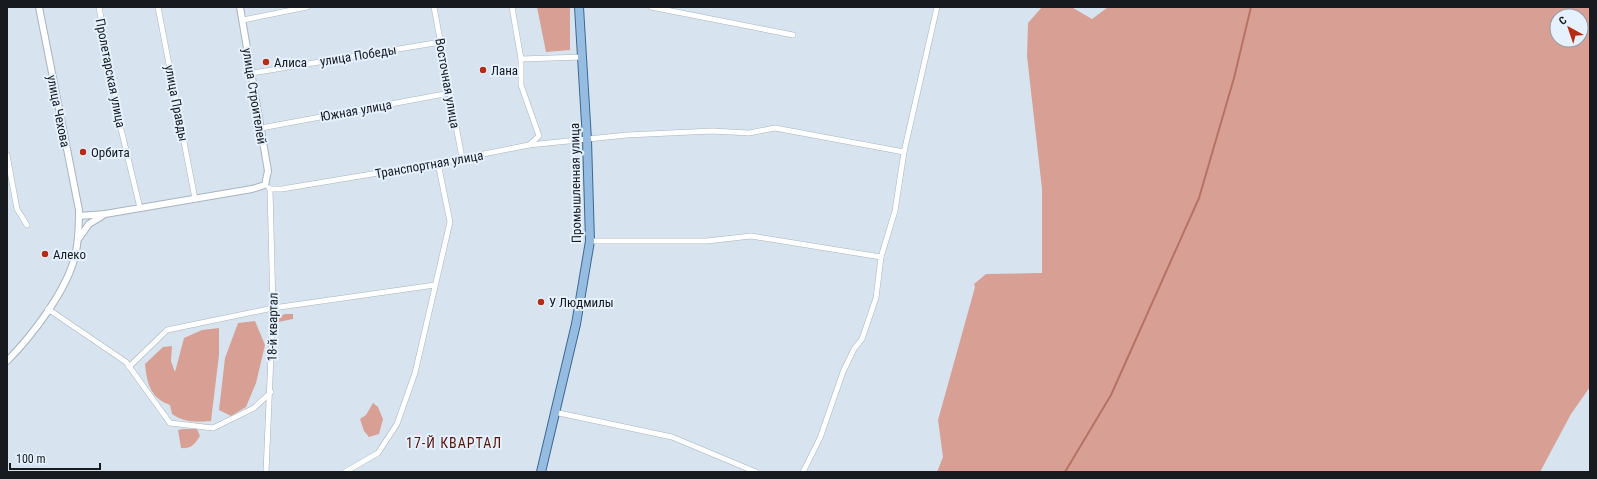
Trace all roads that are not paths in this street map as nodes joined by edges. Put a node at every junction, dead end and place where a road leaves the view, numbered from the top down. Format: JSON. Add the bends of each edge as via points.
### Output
{"nodes":[{"id":1,"x":39,"y":7,"type":"edge"},
{"id":2,"x":99,"y":7,"type":"edge"},
{"id":3,"x":158,"y":7,"type":"edge"},
{"id":4,"x":240,"y":7,"type":"edge"},
{"id":5,"x":307,"y":7,"type":"edge"},
{"id":6,"x":434,"y":7,"type":"edge"},
{"id":7,"x":512,"y":7,"type":"edge"},
{"id":8,"x":579,"y":7,"type":"edge"},
{"id":9,"x":651,"y":7,"type":"edge"},
{"id":10,"x":937,"y":7,"type":"edge"},
{"id":11,"x":243,"y":20,"type":"junction"},
{"id":12,"x":793,"y":35,"type":"dead end"},
{"id":13,"x":441,"y":42,"type":"junction"},
{"id":14,"x":582,"y":57,"type":"junction"},
{"id":15,"x":521,"y":59,"type":"junction"},
{"id":16,"x":252,"y":73,"type":"junction"},
{"id":17,"x":450,"y":93,"type":"junction"},
{"id":18,"x":261,"y":128,"type":"junction"},
{"id":19,"x":587,"y":140,"type":"junction"},
{"id":20,"x":529,"y":144,"type":"junction"},
{"id":21,"x":904,"y":152,"type":"junction"},
{"id":22,"x":7,"y":155,"type":"edge"},
{"id":23,"x":462,"y":158,"type":"junction"},
{"id":24,"x":438,"y":163,"type":"junction"},
{"id":25,"x":265,"y":185,"type":"junction"},
{"id":26,"x":270,"y":189,"type":"junction"},
{"id":27,"x":195,"y":199,"type":"junction"},
{"id":28,"x":140,"y":208,"type":"junction"},
{"id":29,"x":105,"y":214,"type":"junction"},
{"id":30,"x":79,"y":216,"type":"junction"},
{"id":31,"x":27,"y":225,"type":"dead end"},
{"id":32,"x":79,"y":238,"type":"junction"},
{"id":33,"x":590,"y":241,"type":"junction"},
{"id":34,"x":882,"y":257,"type":"junction"},
{"id":35,"x":435,"y":285,"type":"junction"},
{"id":36,"x":273,"y":308,"type":"junction"},
{"id":37,"x":48,"y":309,"type":"junction"},
{"id":38,"x":7,"y":361,"type":"edge"},
{"id":39,"x":129,"y":367,"type":"junction"},
{"id":40,"x":271,"y":392,"type":"junction"},
{"id":41,"x":554,"y":412,"type":"junction"},
{"id":42,"x":266,"y":472,"type":"edge"},
{"id":43,"x":345,"y":472,"type":"edge"},
{"id":44,"x":541,"y":472,"type":"edge"},
{"id":45,"x":756,"y":472,"type":"edge"},
{"id":46,"x":803,"y":472,"type":"edge"}],
"edges":[{"from":1,"to":30,"type":"street","name":"улица Чехова"},
{"from":2,"to":28,"type":"street","name":"Пролетарская улица","via":[[121,129]]},
{"from":3,"to":27,"type":"street","name":"улица Правды"},
{"from":4,"to":11,"type":"street","name":"улица Строителей"},
{"from":5,"to":11,"type":"street"},
{"from":6,"to":13,"type":"street","name":"Восточная улица"},
{"from":7,"to":15,"type":"street"},
{"from":8,"to":14,"type":"main road","name":"Промышленная улица"},
{"from":9,"to":12,"type":"street"},
{"from":10,"to":21,"type":"street"},
{"from":11,"to":16,"type":"street","name":"улица Строителей"},
{"from":13,"to":16,"type":"street","name":"улица Победы"},
{"from":13,"to":17,"type":"street","name":"Восточная улица"},
{"from":14,"to":15,"type":"street"},
{"from":14,"to":19,"type":"main road","name":"Промышленная улица"},
{"from":15,"to":20,"type":"street","via":[[521,85],[539,136]]},
{"from":16,"to":18,"type":"street","name":"улица Строителей"},
{"from":17,"to":18,"type":"street","name":"Южная улица"},
{"from":17,"to":23,"type":"street","name":"Восточная улица"},
{"from":18,"to":25,"type":"street","name":"улица Строителей","via":[[268,171]]},
{"from":19,"to":20,"type":"street","name":"Транспортная улица"},
{"from":19,"to":21,"type":"street","name":"Транспортная улица","via":[[627,135],[712,131],[749,133],[775,128]]},
{"from":19,"to":33,"type":"main road","name":"Промышленная улица"},
{"from":20,"to":23,"type":"street","name":"Транспортная улица"},
{"from":21,"to":34,"type":"street","via":[[895,211]]},
{"from":22,"to":31,"type":"street","via":[[17,209]]},
{"from":23,"to":24,"type":"street","name":"Транспортная улица"},
{"from":24,"to":26,"type":"street","name":"Транспортная улица"},
{"from":24,"to":35,"type":"street","via":[[450,222]]},
{"from":25,"to":26,"type":"street"},
{"from":25,"to":27,"type":"street"},
{"from":26,"to":36,"type":"street","name":"18-й квартал"},
{"from":27,"to":28,"type":"street"},
{"from":28,"to":29,"type":"street"},
{"from":29,"to":30,"type":"street"},
{"from":29,"to":32,"type":"street","via":[[89,224]]},
{"from":30,"to":32,"type":"street"},
{"from":32,"to":37,"type":"street","via":[[69,273]]},
{"from":33,"to":34,"type":"street","via":[[707,241],[751,236]]},
{"from":33,"to":41,"type":"main road","name":"Промышленная улица","via":[[576,324]]},
{"from":34,"to":46,"type":"street","via":[[876,298],[862,339],[843,372],[820,438]]},
{"from":35,"to":36,"type":"street"},
{"from":35,"to":43,"type":"street","via":[[415,373],[397,424],[378,453]]},
{"from":36,"to":39,"type":"street","via":[[167,330]]},
{"from":36,"to":40,"type":"street","name":"18-й квартал"},
{"from":37,"to":38,"type":"street","via":[[34,330]]},
{"from":37,"to":39,"type":"street","via":[[126,362]]},
{"from":39,"to":40,"type":"street","via":[[170,423],[213,428],[254,408]]},
{"from":40,"to":42,"type":"street","name":"18-й квартал"},
{"from":41,"to":44,"type":"main road","name":"Промышленная улица"},
{"from":41,"to":45,"type":"street","via":[[672,437]]}]}
